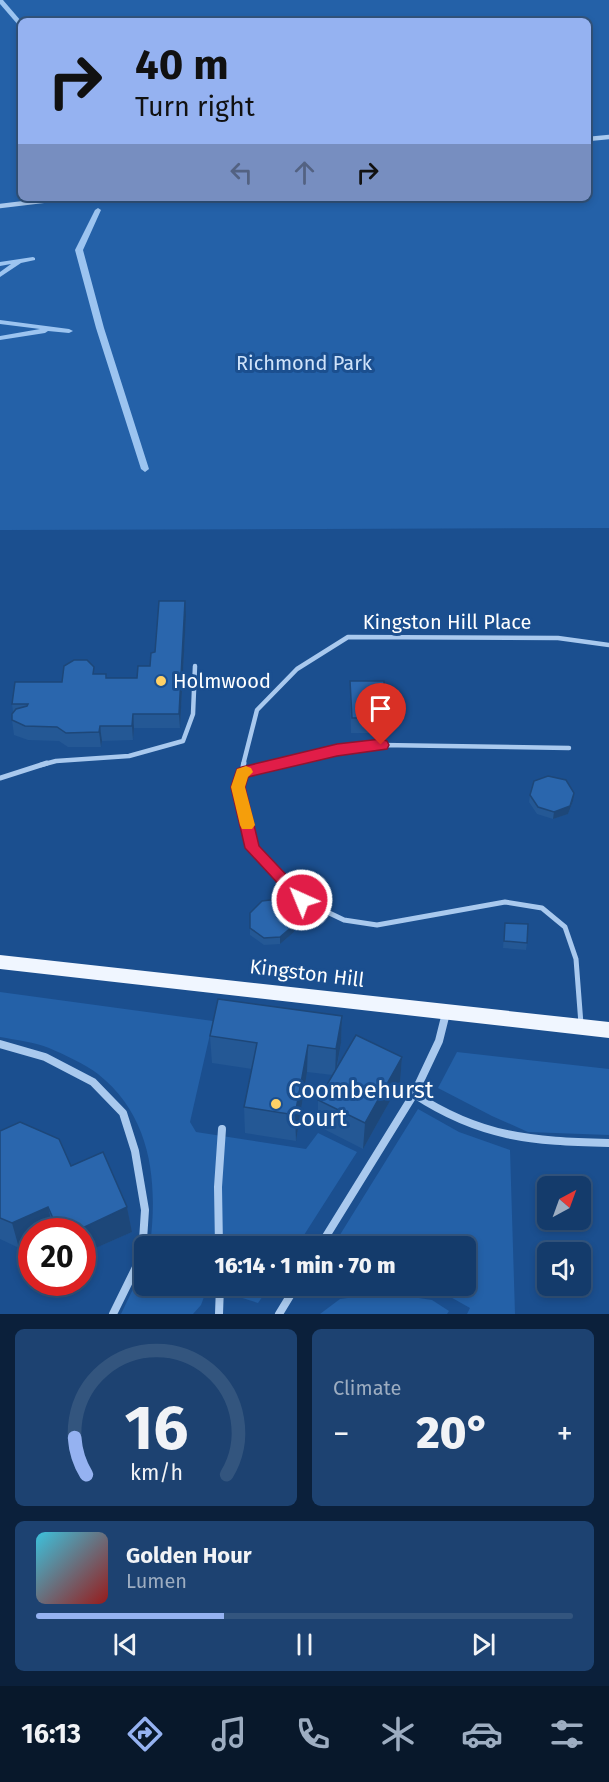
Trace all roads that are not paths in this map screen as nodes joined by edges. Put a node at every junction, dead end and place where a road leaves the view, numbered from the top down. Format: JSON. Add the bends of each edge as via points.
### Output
{"nodes":[{"id":1,"x":609,"y":137,"type":"edge"},
{"id":2,"x":591,"y":139,"type":"edge"},
{"id":3,"x":42,"y":201,"type":"edge"},
{"id":4,"x":0,"y":206,"type":"edge"},
{"id":5,"x":609,"y":645,"type":"edge"},
{"id":6,"x":195,"y":666,"type":"dead end"},
{"id":7,"x":569,"y":748,"type":"dead end"},
{"id":8,"x":242,"y":773,"type":"junction"},
{"id":9,"x":0,"y":778,"type":"edge"},
{"id":10,"x":0,"y":962,"type":"edge"},
{"id":11,"x":446,"y":1013,"type":"junction"},
{"id":12,"x":580,"y":1027,"type":"junction"},
{"id":13,"x":609,"y":1030,"type":"edge"},
{"id":14,"x":0,"y":1044,"type":"edge"},
{"id":15,"x":414,"y":1094,"type":"junction"},
{"id":16,"x":222,"y":1129,"type":"dead end"},
{"id":17,"x":609,"y":1143,"type":"edge"},
{"id":18,"x":219,"y":1236,"type":"edge"},
{"id":19,"x":326,"y":1236,"type":"edge"},
{"id":20,"x":220,"y":1296,"type":"edge"},
{"id":21,"x":290,"y":1296,"type":"edge"},
{"id":22,"x":113,"y":1314,"type":"edge"},
{"id":23,"x":219,"y":1314,"type":"edge"},
{"id":24,"x":279,"y":1314,"type":"edge"}],
"edges":[{"from":1,"to":2,"type":"street"},
{"from":3,"to":4,"type":"street"},
{"from":5,"to":8,"type":"lane","name":"Kingston Hill Place","via":[[558,638],[348,637],[297,669],[257,710]]},
{"from":6,"to":9,"type":"lane","via":[[195,709],[183,741],[129,756],[56,761]]},
{"from":7,"to":8,"type":"lane","via":[[381,745],[337,750]]},
{"from":8,"to":12,"type":"lane","name":"Kingston Hill Place","via":[[238,787],[253,848],[302,900],[344,920],[377,925],[505,902],[542,908],[565,927],[576,959]]},
{"from":10,"to":11,"type":"main road","name":"Kingston Hill","via":[[255,988]]},
{"from":11,"to":12,"type":"main road","name":"Kingston Hill"},
{"from":11,"to":15,"type":"street","via":[[439,1041]]},
{"from":12,"to":13,"type":"main road","name":"Kingston Hill"},
{"from":14,"to":22,"type":"street","via":[[45,1057],[93,1082],[123,1113],[135,1152],[145,1210],[142,1255]]},
{"from":15,"to":17,"type":"street","via":[[471,1123],[517,1138]]},
{"from":15,"to":19,"type":"street"},
{"from":16,"to":18,"type":"street"},
{"from":20,"to":23,"type":"street"},
{"from":21,"to":24,"type":"street"}]}
